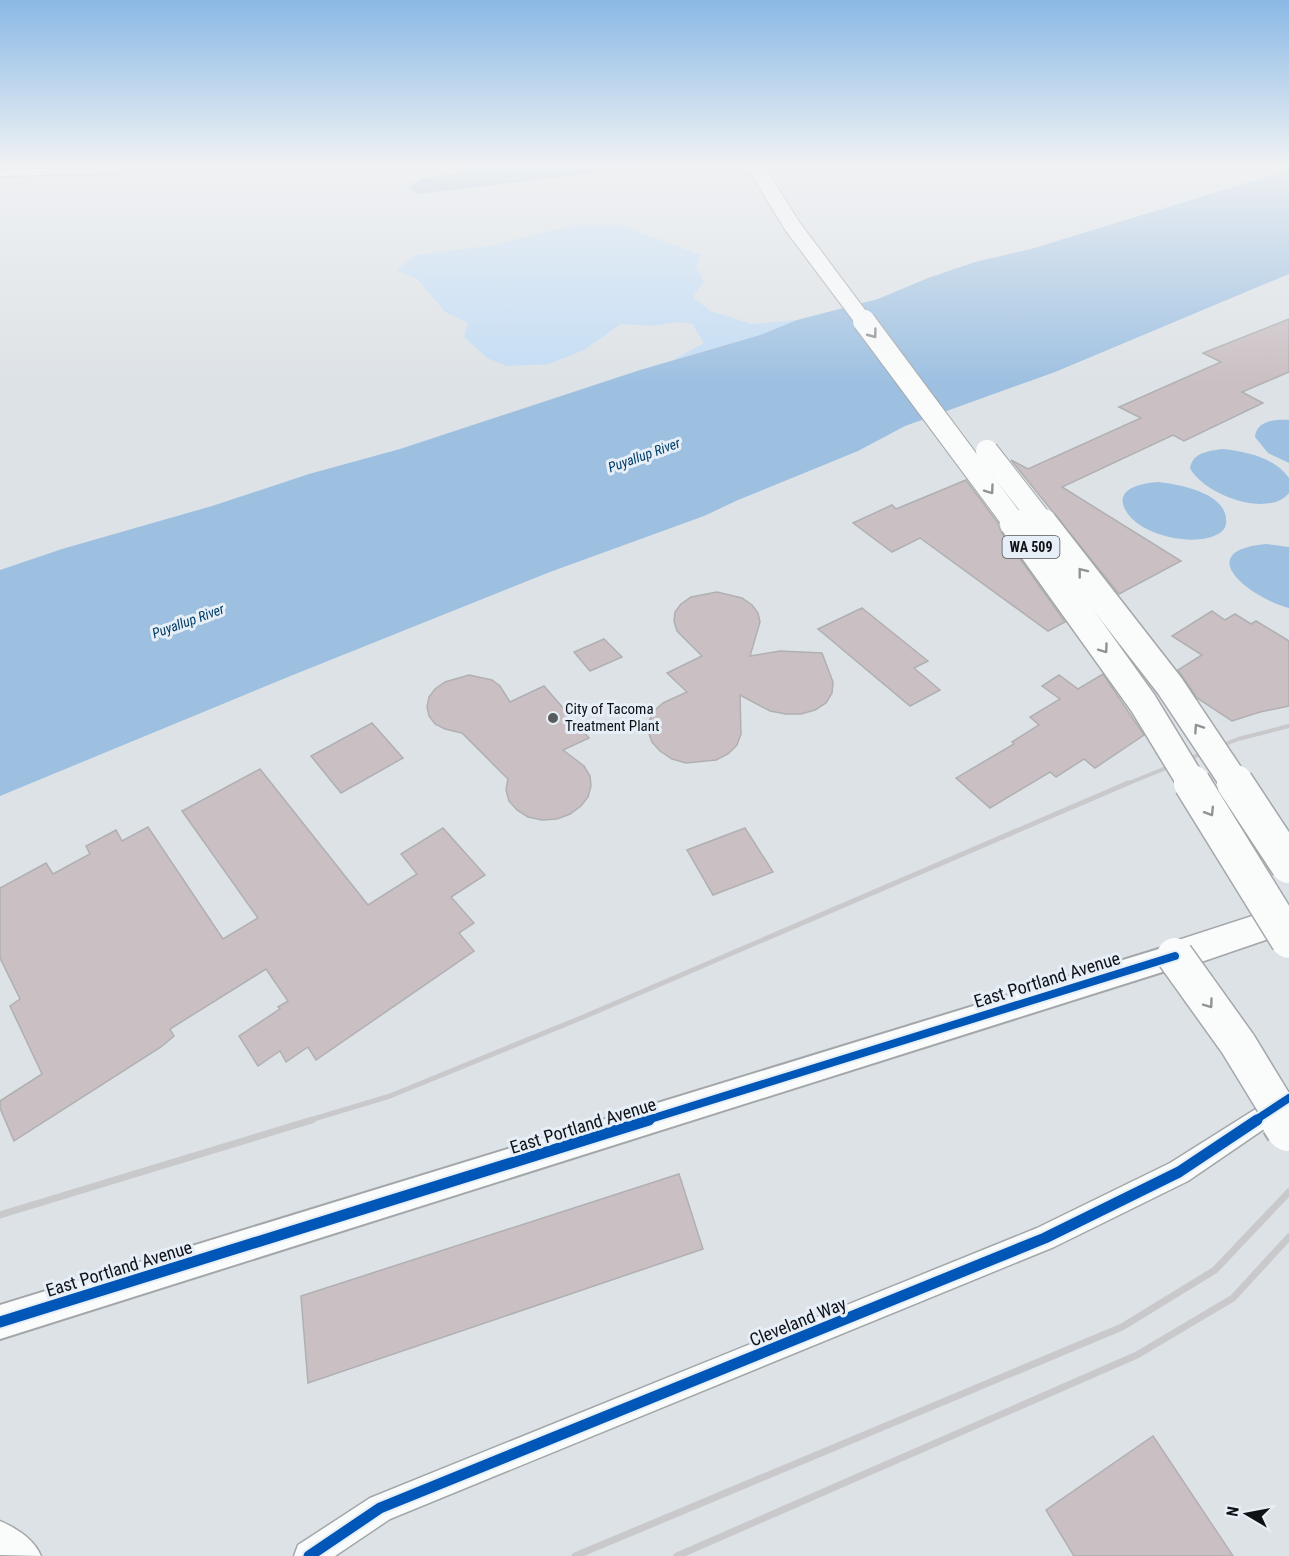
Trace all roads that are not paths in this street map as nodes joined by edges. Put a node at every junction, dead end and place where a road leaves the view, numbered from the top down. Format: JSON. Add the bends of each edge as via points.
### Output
{"nodes":[{"id":1,"x":802,"y":239,"type":"edge"},
{"id":2,"x":822,"y":239,"type":"edge"},
{"id":3,"x":1289,"y":865,"type":"edge"},
{"id":4,"x":1289,"y":918,"type":"edge"},
{"id":5,"x":1289,"y":940,"type":"edge"},
{"id":6,"x":1161,"y":960,"type":"junction"},
{"id":7,"x":1289,"y":1098,"type":"edge"},
{"id":8,"x":1289,"y":1128,"type":"edge"},
{"id":9,"x":0,"y":1322,"type":"edge"},
{"id":10,"x":0,"y":1536,"type":"edge"},
{"id":11,"x":26,"y":1556,"type":"edge"},
{"id":12,"x":309,"y":1556,"type":"edge"}],
"edges":[{"from":1,"to":5,"type":"highway","number":"WA 509","one_way":true,"bridge":true,"via":[[995,496],[1143,703]]},
{"from":3,"to":2,"type":"highway","number":"WA 509","one_way":true,"bridge":true,"via":[[1170,686]]},
{"from":4,"to":6,"type":"main road","name":"East Portland Avenue"},
{"from":6,"to":8,"type":"highway","one_way":true,"bridge":true,"via":[[1238,1044]]},
{"from":6,"to":9,"type":"street","name":"East Portland Avenue"},
{"from":7,"to":12,"type":"street","name":"Cleveland Way","via":[[1179,1172],[1045,1238],[380,1508]]},
{"from":10,"to":11,"type":"street"}]}
